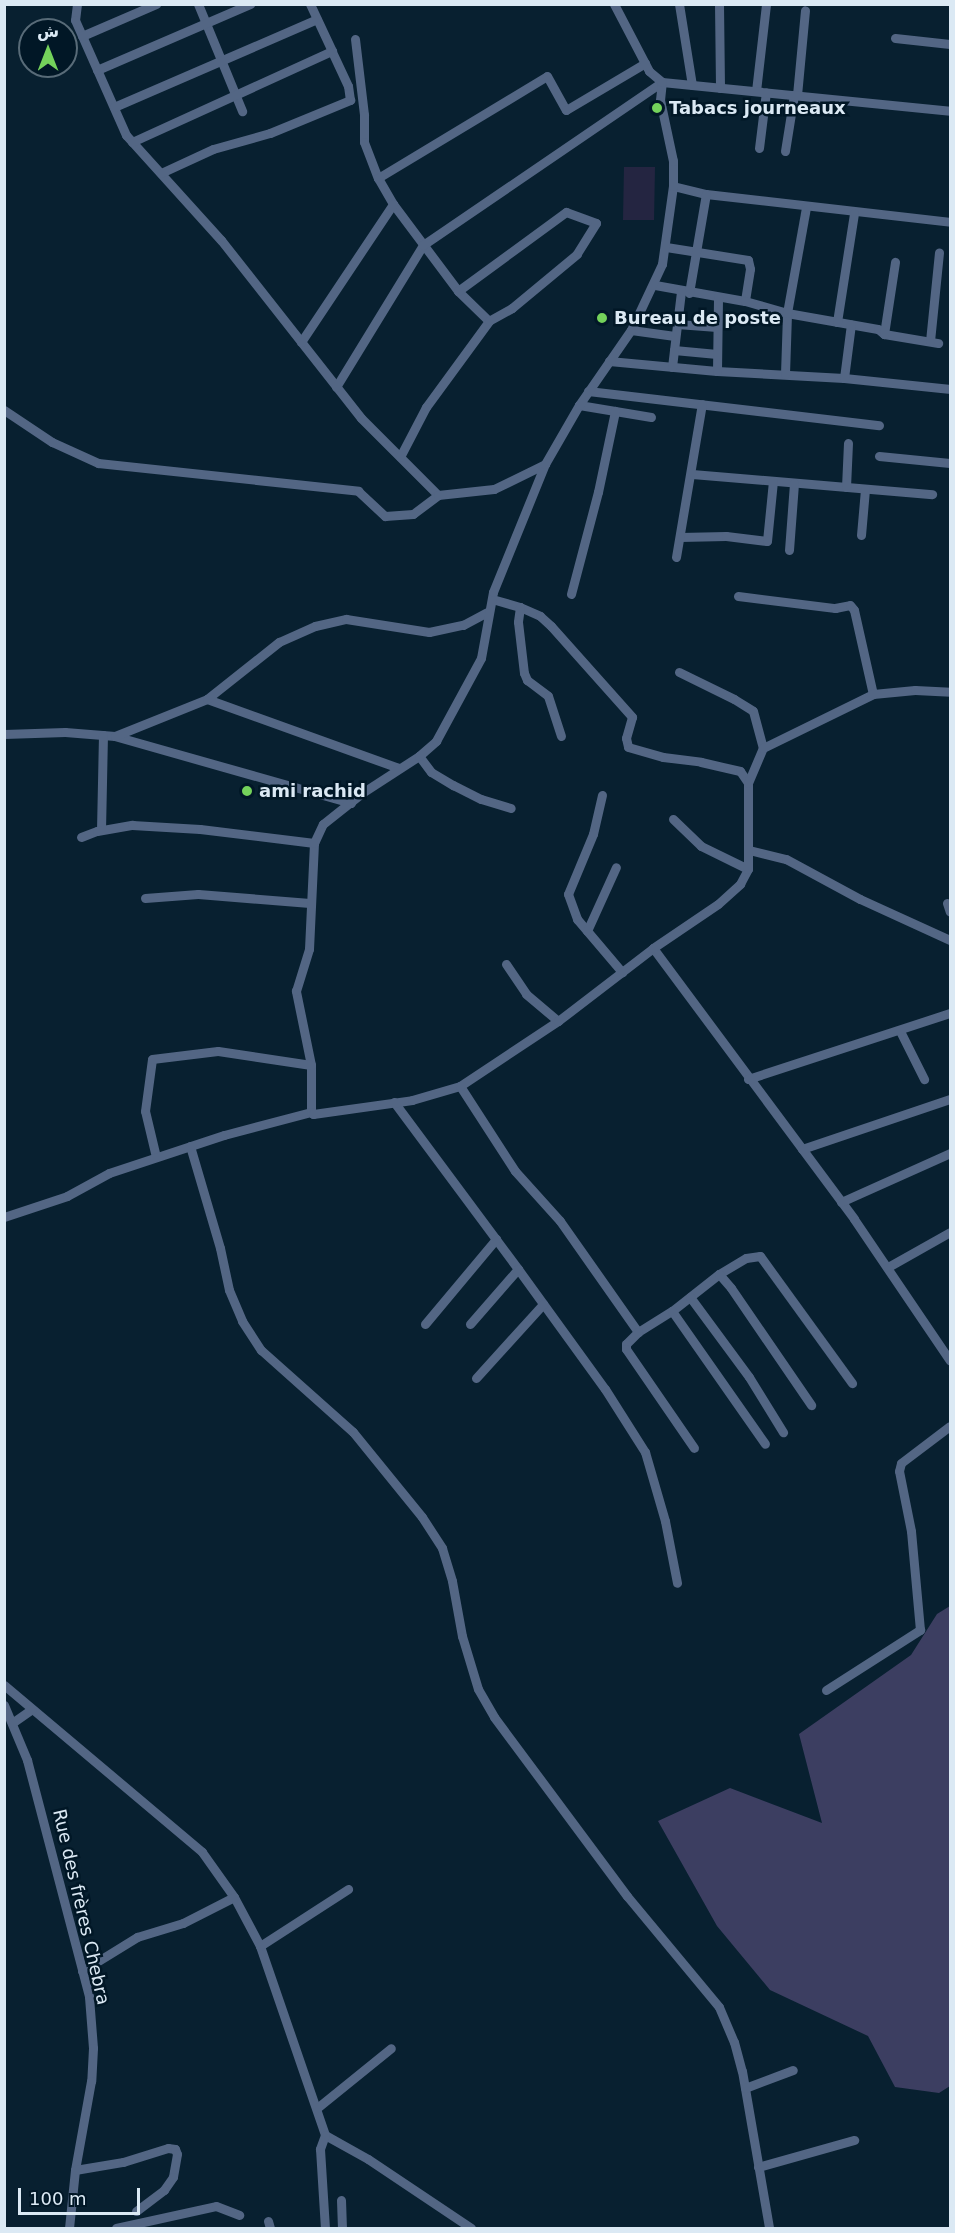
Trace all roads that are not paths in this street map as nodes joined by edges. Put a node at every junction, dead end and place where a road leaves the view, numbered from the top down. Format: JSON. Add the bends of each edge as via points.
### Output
{"nodes":[{"id":1,"x":77,"y":4,"type":"edge"},
{"id":2,"x":156,"y":4,"type":"edge"},
{"id":3,"x":198,"y":4,"type":"edge"},
{"id":4,"x":250,"y":4,"type":"edge"},
{"id":5,"x":310,"y":4,"type":"edge"},
{"id":6,"x":614,"y":4,"type":"edge"},
{"id":7,"x":679,"y":4,"type":"edge"},
{"id":8,"x":719,"y":4,"type":"edge"},
{"id":9,"x":766,"y":4,"type":"edge"},
{"id":10,"x":805,"y":10,"type":"dead end"},
{"id":11,"x":317,"y":19,"type":"junction"},
{"id":12,"x":206,"y":24,"type":"junction"},
{"id":13,"x":82,"y":36,"type":"junction"},
{"id":14,"x":895,"y":38,"type":"dead end"},
{"id":15,"x":355,"y":39,"type":"dead end"},
{"id":16,"x":951,"y":44,"type":"edge"},
{"id":17,"x":332,"y":51,"type":"junction"},
{"id":18,"x":221,"y":61,"type":"junction"},
{"id":19,"x":645,"y":63,"type":"junction"},
{"id":20,"x":97,"y":70,"type":"junction"},
{"id":21,"x":662,"y":82,"type":"junction"},
{"id":22,"x":692,"y":85,"type":"junction"},
{"id":23,"x":720,"y":88,"type":"junction"},
{"id":24,"x":761,"y":92,"type":"junction"},
{"id":25,"x":235,"y":95,"type":"junction"},
{"id":26,"x":795,"y":95,"type":"junction"},
{"id":27,"x":114,"y":107,"type":"junction"},
{"id":28,"x":242,"y":111,"type":"dead end"},
{"id":29,"x":951,"y":111,"type":"edge"},
{"id":30,"x":132,"y":142,"type":"junction"},
{"id":31,"x":759,"y":148,"type":"dead end"},
{"id":32,"x":785,"y":151,"type":"dead end"},
{"id":33,"x":161,"y":173,"type":"junction"},
{"id":34,"x":378,"y":178,"type":"junction"},
{"id":35,"x":673,"y":186,"type":"junction"},
{"id":36,"x":706,"y":194,"type":"junction"},
{"id":37,"x":393,"y":204,"type":"junction"},
{"id":38,"x":806,"y":207,"type":"junction"},
{"id":39,"x":854,"y":213,"type":"junction"},
{"id":40,"x":951,"y":222,"type":"edge"},
{"id":41,"x":423,"y":245,"type":"junction"},
{"id":42,"x":666,"y":247,"type":"junction"},
{"id":43,"x":939,"y":252,"type":"dead end"},
{"id":44,"x":697,"y":253,"type":"junction"},
{"id":45,"x":895,"y":262,"type":"dead end"},
{"id":46,"x":655,"y":285,"type":"junction"},
{"id":47,"x":458,"y":291,"type":"junction"},
{"id":48,"x":685,"y":292,"type":"junction"},
{"id":49,"x":718,"y":297,"type":"junction"},
{"id":50,"x":745,"y":301,"type":"junction"},
{"id":51,"x":787,"y":314,"type":"junction"},
{"id":52,"x":489,"y":321,"type":"junction"},
{"id":53,"x":837,"y":322,"type":"junction"},
{"id":54,"x":677,"y":324,"type":"junction"},
{"id":55,"x":851,"y":324,"type":"junction"},
{"id":56,"x":717,"y":327,"type":"junction"},
{"id":57,"x":631,"y":330,"type":"junction"},
{"id":58,"x":884,"y":334,"type":"junction"},
{"id":59,"x":675,"y":336,"type":"junction"},
{"id":60,"x":301,"y":342,"type":"junction"},
{"id":61,"x":674,"y":350,"type":"junction"},
{"id":62,"x":717,"y":354,"type":"junction"},
{"id":63,"x":609,"y":361,"type":"junction"},
{"id":64,"x":672,"y":367,"type":"junction"},
{"id":65,"x":717,"y":372,"type":"junction"},
{"id":66,"x":785,"y":374,"type":"junction"},
{"id":67,"x":844,"y":378,"type":"junction"},
{"id":68,"x":336,"y":387,"type":"junction"},
{"id":69,"x":951,"y":389,"type":"edge"},
{"id":70,"x":588,"y":391,"type":"junction"},
{"id":71,"x":702,"y":404,"type":"junction"},
{"id":72,"x":579,"y":405,"type":"junction"},
{"id":73,"x":4,"y":410,"type":"edge"},
{"id":74,"x":615,"y":411,"type":"junction"},
{"id":75,"x":651,"y":417,"type":"dead end"},
{"id":76,"x":879,"y":426,"type":"dead end"},
{"id":77,"x":848,"y":443,"type":"dead end"},
{"id":78,"x":879,"y":456,"type":"dead end"},
{"id":79,"x":400,"y":457,"type":"junction"},
{"id":80,"x":951,"y":463,"type":"edge"},
{"id":81,"x":545,"y":464,"type":"junction"},
{"id":82,"x":692,"y":474,"type":"junction"},
{"id":83,"x":773,"y":481,"type":"junction"},
{"id":84,"x":794,"y":483,"type":"junction"},
{"id":85,"x":846,"y":487,"type":"junction"},
{"id":86,"x":865,"y":489,"type":"junction"},
{"id":87,"x":932,"y":494,"type":"dead end"},
{"id":88,"x":438,"y":495,"type":"junction"},
{"id":89,"x":861,"y":536,"type":"dead end"},
{"id":90,"x":680,"y":537,"type":"junction"},
{"id":91,"x":789,"y":550,"type":"dead end"},
{"id":92,"x":676,"y":557,"type":"dead end"},
{"id":93,"x":571,"y":594,"type":"dead end"},
{"id":94,"x":738,"y":596,"type":"dead end"},
{"id":95,"x":492,"y":599,"type":"junction"},
{"id":96,"x":520,"y":607,"type":"junction"},
{"id":97,"x":487,"y":612,"type":"junction"},
{"id":98,"x":679,"y":672,"type":"dead end"},
{"id":99,"x":951,"y":692,"type":"edge"},
{"id":100,"x":873,"y":694,"type":"junction"},
{"id":101,"x":207,"y":699,"type":"junction"},
{"id":102,"x":4,"y":734,"type":"edge"},
{"id":103,"x":104,"y":735,"type":"junction"},
{"id":104,"x":115,"y":736,"type":"junction"},
{"id":105,"x":561,"y":736,"type":"dead end"},
{"id":106,"x":763,"y":748,"type":"junction"},
{"id":107,"x":419,"y":756,"type":"junction"},
{"id":108,"x":399,"y":768,"type":"junction"},
{"id":109,"x":748,"y":783,"type":"junction"},
{"id":110,"x":602,"y":795,"type":"dead end"},
{"id":111,"x":351,"y":803,"type":"junction"},
{"id":112,"x":511,"y":808,"type":"dead end"},
{"id":113,"x":673,"y":819,"type":"dead end"},
{"id":114,"x":100,"y":830,"type":"junction"},
{"id":115,"x":81,"y":837,"type":"dead end"},
{"id":116,"x":314,"y":843,"type":"junction"},
{"id":117,"x":749,"y":850,"type":"junction"},
{"id":118,"x":616,"y":867,"type":"dead end"},
{"id":119,"x":748,"y":869,"type":"junction"},
{"id":120,"x":145,"y":898,"type":"dead end"},
{"id":121,"x":310,"y":903,"type":"junction"},
{"id":122,"x":587,"y":931,"type":"junction"},
{"id":123,"x":951,"y":940,"type":"edge"},
{"id":124,"x":653,"y":948,"type":"junction"},
{"id":125,"x":506,"y":964,"type":"dead end"},
{"id":126,"x":622,"y":972,"type":"junction"},
{"id":127,"x":951,"y":1013,"type":"edge"},
{"id":128,"x":558,"y":1021,"type":"junction"},
{"id":129,"x":900,"y":1031,"type":"junction"},
{"id":130,"x":311,"y":1065,"type":"junction"},
{"id":131,"x":748,"y":1079,"type":"junction"},
{"id":132,"x":924,"y":1079,"type":"dead end"},
{"id":133,"x":460,"y":1086,"type":"junction"},
{"id":134,"x":951,"y":1099,"type":"edge"},
{"id":135,"x":394,"y":1102,"type":"junction"},
{"id":136,"x":311,"y":1112,"type":"junction"},
{"id":137,"x":190,"y":1146,"type":"junction"},
{"id":138,"x":802,"y":1149,"type":"junction"},
{"id":139,"x":951,"y":1153,"type":"edge"},
{"id":140,"x":156,"y":1157,"type":"junction"},
{"id":141,"x":841,"y":1202,"type":"junction"},
{"id":142,"x":4,"y":1217,"type":"edge"},
{"id":143,"x":951,"y":1232,"type":"edge"},
{"id":144,"x":496,"y":1239,"type":"junction"},
{"id":145,"x":888,"y":1267,"type":"junction"},
{"id":146,"x":518,"y":1269,"type":"junction"},
{"id":147,"x":719,"y":1274,"type":"junction"},
{"id":148,"x":690,"y":1297,"type":"junction"},
{"id":149,"x":543,"y":1304,"type":"junction"},
{"id":150,"x":672,"y":1311,"type":"junction"},
{"id":151,"x":425,"y":1324,"type":"dead end"},
{"id":152,"x":470,"y":1324,"type":"dead end"},
{"id":153,"x":638,"y":1332,"type":"junction"},
{"id":154,"x":951,"y":1361,"type":"edge"},
{"id":155,"x":476,"y":1378,"type":"dead end"},
{"id":156,"x":852,"y":1383,"type":"dead end"},
{"id":157,"x":811,"y":1405,"type":"dead end"},
{"id":158,"x":951,"y":1426,"type":"edge"},
{"id":159,"x":783,"y":1432,"type":"dead end"},
{"id":160,"x":765,"y":1444,"type":"dead end"},
{"id":161,"x":694,"y":1448,"type":"dead end"},
{"id":162,"x":677,"y":1583,"type":"dead end"},
{"id":163,"x":4,"y":1685,"type":"edge"},
{"id":164,"x":826,"y":1690,"type":"dead end"},
{"id":165,"x":4,"y":1705,"type":"edge"},
{"id":166,"x":32,"y":1708,"type":"junction"},
{"id":167,"x":12,"y":1723,"type":"junction"},
{"id":168,"x":348,"y":1889,"type":"dead end"},
{"id":169,"x":234,"y":1897,"type":"junction"},
{"id":170,"x":260,"y":1946,"type":"junction"},
{"id":171,"x":82,"y":1971,"type":"junction"},
{"id":172,"x":391,"y":2048,"type":"dead end"},
{"id":173,"x":793,"y":2070,"type":"dead end"},
{"id":174,"x":745,"y":2088,"type":"junction"},
{"id":175,"x":317,"y":2108,"type":"junction"},
{"id":176,"x":325,"y":2135,"type":"junction"},
{"id":177,"x":854,"y":2140,"type":"dead end"},
{"id":178,"x":758,"y":2167,"type":"junction"},
{"id":179,"x":75,"y":2170,"type":"junction"},
{"id":180,"x":341,"y":2200,"type":"dead end"},
{"id":181,"x":136,"y":2211,"type":"dead end"},
{"id":182,"x":239,"y":2215,"type":"dead end"},
{"id":183,"x":69,"y":2229,"type":"edge"},
{"id":184,"x":116,"y":2229,"type":"edge"},
{"id":185,"x":325,"y":2229,"type":"edge"},
{"id":186,"x":342,"y":2229,"type":"edge"},
{"id":187,"x":471,"y":2229,"type":"edge"},
{"id":188,"x":770,"y":2229,"type":"edge"}],
"edges":[{"from":1,"to":13,"type":"street","via":[[75,20]]},
{"from":2,"to":13,"type":"street"},
{"from":3,"to":12,"type":"street"},
{"from":4,"to":12,"type":"street"},
{"from":5,"to":11,"type":"street"},
{"from":6,"to":19,"type":"street"},
{"from":7,"to":22,"type":"street"},
{"from":8,"to":23,"type":"street"},
{"from":9,"to":24,"type":"street"},
{"from":10,"to":26,"type":"street"},
{"from":11,"to":17,"type":"street"},
{"from":11,"to":18,"type":"street"},
{"from":12,"to":18,"type":"street"},
{"from":12,"to":20,"type":"street"},
{"from":13,"to":20,"type":"street"},
{"from":14,"to":16,"type":"street"},
{"from":15,"to":34,"type":"street","via":[[364,142]]},
{"from":17,"to":25,"type":"street"},
{"from":17,"to":33,"type":"street","via":[[350,100],[270,133],[213,149]]},
{"from":18,"to":25,"type":"street"},
{"from":18,"to":27,"type":"street"},
{"from":19,"to":21,"type":"street"},
{"from":19,"to":34,"type":"street","via":[[566,110],[547,76]]},
{"from":20,"to":27,"type":"street"},
{"from":21,"to":22,"type":"street"},
{"from":21,"to":35,"type":"street","via":[[660,99]]},
{"from":21,"to":41,"type":"street"},
{"from":22,"to":23,"type":"street"},
{"from":23,"to":24,"type":"street"},
{"from":24,"to":26,"type":"street"},
{"from":24,"to":31,"type":"street"},
{"from":25,"to":28,"type":"street"},
{"from":25,"to":30,"type":"street"},
{"from":26,"to":29,"type":"street"},
{"from":26,"to":32,"type":"street"},
{"from":27,"to":30,"type":"street"},
{"from":30,"to":33,"type":"street"},
{"from":33,"to":60,"type":"street","via":[[221,240]]},
{"from":34,"to":37,"type":"street"},
{"from":35,"to":36,"type":"street"},
{"from":35,"to":42,"type":"street"},
{"from":36,"to":38,"type":"street"},
{"from":36,"to":44,"type":"street"},
{"from":37,"to":41,"type":"street"},
{"from":37,"to":60,"type":"street"},
{"from":38,"to":39,"type":"street"},
{"from":38,"to":51,"type":"street"},
{"from":39,"to":40,"type":"street"},
{"from":39,"to":53,"type":"street"},
{"from":41,"to":47,"type":"street"},
{"from":41,"to":68,"type":"street"},
{"from":42,"to":44,"type":"street"},
{"from":42,"to":46,"type":"street"},
{"from":43,"to":58,"type":"street","via":[[934,342]]},
{"from":44,"to":48,"type":"street"},
{"from":44,"to":50,"type":"street","via":[[748,260]]},
{"from":45,"to":58,"type":"street"},
{"from":46,"to":48,"type":"street"},
{"from":46,"to":57,"type":"street"},
{"from":47,"to":52,"type":"street"},
{"from":47,"to":52,"type":"street","via":[[566,212],[596,223],[578,254],[512,308]]},
{"from":48,"to":49,"type":"street"},
{"from":48,"to":54,"type":"street"},
{"from":49,"to":50,"type":"street"},
{"from":49,"to":56,"type":"street"},
{"from":50,"to":51,"type":"street"},
{"from":51,"to":53,"type":"street"},
{"from":51,"to":66,"type":"street"},
{"from":52,"to":79,"type":"street","via":[[426,407]]},
{"from":53,"to":55,"type":"street"},
{"from":54,"to":56,"type":"street"},
{"from":54,"to":59,"type":"street"},
{"from":55,"to":58,"type":"street","via":[[878,329]]},
{"from":55,"to":67,"type":"street"},
{"from":56,"to":62,"type":"street"},
{"from":57,"to":59,"type":"street"},
{"from":57,"to":63,"type":"street"},
{"from":59,"to":61,"type":"street"},
{"from":60,"to":68,"type":"street"},
{"from":61,"to":62,"type":"street"},
{"from":61,"to":64,"type":"street"},
{"from":62,"to":65,"type":"street"},
{"from":63,"to":64,"type":"street"},
{"from":63,"to":70,"type":"street"},
{"from":64,"to":65,"type":"street"},
{"from":65,"to":66,"type":"street"},
{"from":66,"to":67,"type":"street"},
{"from":67,"to":69,"type":"street"},
{"from":68,"to":79,"type":"street"},
{"from":70,"to":71,"type":"street"},
{"from":70,"to":72,"type":"street"},
{"from":71,"to":76,"type":"street"},
{"from":71,"to":82,"type":"street"},
{"from":72,"to":74,"type":"street"},
{"from":72,"to":81,"type":"street"},
{"from":73,"to":88,"type":"street","via":[[52,442],[98,462],[358,490],[386,516],[413,514]]},
{"from":74,"to":75,"type":"street"},
{"from":74,"to":93,"type":"street"},
{"from":77,"to":85,"type":"street"},
{"from":78,"to":80,"type":"street"},
{"from":79,"to":88,"type":"street"},
{"from":81,"to":88,"type":"street","via":[[494,489]]},
{"from":81,"to":95,"type":"street"},
{"from":82,"to":83,"type":"street"},
{"from":82,"to":90,"type":"street"},
{"from":83,"to":84,"type":"street"},
{"from":83,"to":90,"type":"street","via":[[767,541],[726,536]]},
{"from":84,"to":85,"type":"street"},
{"from":84,"to":91,"type":"street"},
{"from":85,"to":86,"type":"street"},
{"from":86,"to":87,"type":"street"},
{"from":86,"to":89,"type":"street"},
{"from":90,"to":92,"type":"street"},
{"from":94,"to":100,"type":"street","via":[[836,608],[850,605]]},
{"from":95,"to":96,"type":"street"},
{"from":95,"to":97,"type":"street"},
{"from":96,"to":105,"type":"street","via":[[524,673],[548,696]]},
{"from":96,"to":109,"type":"street","via":[[551,626],[632,717],[626,738],[628,747],[740,771]]},
{"from":97,"to":101,"type":"street","via":[[463,625],[429,632],[346,619],[315,626],[279,642]]},
{"from":97,"to":107,"type":"street","via":[[481,658],[436,741]]},
{"from":98,"to":106,"type":"street","via":[[753,711]]},
{"from":99,"to":100,"type":"street"},
{"from":100,"to":106,"type":"street"},
{"from":101,"to":104,"type":"street"},
{"from":101,"to":108,"type":"street"},
{"from":102,"to":103,"type":"street"},
{"from":103,"to":104,"type":"street"},
{"from":103,"to":114,"type":"street"},
{"from":104,"to":111,"type":"street"},
{"from":106,"to":109,"type":"street"},
{"from":107,"to":108,"type":"street"},
{"from":107,"to":112,"type":"street","via":[[432,772],[453,785]]},
{"from":108,"to":111,"type":"street"},
{"from":109,"to":117,"type":"street"},
{"from":110,"to":122,"type":"street","via":[[593,834],[568,894],[577,919]]},
{"from":111,"to":116,"type":"street","via":[[323,824]]},
{"from":113,"to":119,"type":"street","via":[[701,846]]},
{"from":114,"to":115,"type":"street"},
{"from":114,"to":116,"type":"street","via":[[132,825],[200,829]]},
{"from":116,"to":121,"type":"street"},
{"from":117,"to":119,"type":"street"},
{"from":117,"to":123,"type":"street","via":[[786,859],[860,899]]},
{"from":118,"to":122,"type":"street"},
{"from":119,"to":124,"type":"street","via":[[740,884],[718,904]]},
{"from":120,"to":121,"type":"street","via":[[198,894]]},
{"from":121,"to":130,"type":"street","via":[[309,949],[296,991]]},
{"from":122,"to":126,"type":"street"},
{"from":124,"to":126,"type":"street"},
{"from":124,"to":131,"type":"street"},
{"from":125,"to":128,"type":"street","via":[[526,994]]},
{"from":126,"to":128,"type":"street"},
{"from":127,"to":129,"type":"street"},
{"from":128,"to":133,"type":"street"},
{"from":129,"to":131,"type":"street"},
{"from":129,"to":132,"type":"street"},
{"from":130,"to":136,"type":"street"},
{"from":130,"to":140,"type":"street","via":[[218,1051],[152,1059],[145,1111]]},
{"from":131,"to":138,"type":"street"},
{"from":133,"to":135,"type":"street"},
{"from":133,"to":153,"type":"street","via":[[515,1171],[560,1221]]},
{"from":134,"to":138,"type":"street"},
{"from":135,"to":136,"type":"street"},
{"from":135,"to":144,"type":"street"},
{"from":136,"to":137,"type":"street"},
{"from":137,"to":140,"type":"street"},
{"from":137,"to":174,"type":"street","via":[[242,1321],[261,1350],[353,1432],[422,1517],[442,1548],[462,1636],[483,1698],[535,1775],[627,1896],[719,2007],[734,2042]]},
{"from":138,"to":141,"type":"street"},
{"from":139,"to":141,"type":"street"},
{"from":140,"to":142,"type":"street","via":[[109,1173],[67,1196]]},
{"from":141,"to":145,"type":"street"},
{"from":143,"to":145,"type":"street"},
{"from":144,"to":146,"type":"street"},
{"from":144,"to":151,"type":"street"},
{"from":145,"to":154,"type":"street"},
{"from":146,"to":149,"type":"street"},
{"from":146,"to":152,"type":"street"},
{"from":147,"to":148,"type":"street"},
{"from":147,"to":156,"type":"street","via":[[746,1258],[760,1256]]},
{"from":147,"to":157,"type":"street"},
{"from":148,"to":150,"type":"street"},
{"from":148,"to":159,"type":"street","via":[[749,1377]]},
{"from":149,"to":155,"type":"street"},
{"from":149,"to":162,"type":"street","via":[[645,1452],[665,1521]]},
{"from":150,"to":153,"type":"street"},
{"from":150,"to":160,"type":"street"},
{"from":153,"to":161,"type":"street","via":[[626,1349]]},
{"from":158,"to":164,"type":"street","via":[[901,1463],[899,1471],[911,1531],[920,1630]]},
{"from":163,"to":166,"type":"street"},
{"from":165,"to":167,"type":"street","name":"Rue des frères Chebra"},
{"from":166,"to":167,"type":"street"},
{"from":166,"to":169,"type":"street","via":[[202,1852]]},
{"from":167,"to":171,"type":"street","name":"Rue des frères Chebra","via":[[40,1806]]},
{"from":168,"to":170,"type":"street"},
{"from":169,"to":170,"type":"street"},
{"from":169,"to":171,"type":"street","via":[[183,1923],[137,1937]]},
{"from":170,"to":175,"type":"street"},
{"from":171,"to":179,"type":"street","name":"Rue des frères Chebra","via":[[89,1997],[93,2048]]},
{"from":172,"to":175,"type":"street"},
{"from":173,"to":174,"type":"street"},
{"from":174,"to":178,"type":"street"},
{"from":175,"to":176,"type":"street"},
{"from":176,"to":185,"type":"street","via":[[320,2149]]},
{"from":176,"to":187,"type":"street"},
{"from":177,"to":178,"type":"street"},
{"from":178,"to":188,"type":"street"},
{"from":179,"to":181,"type":"street","via":[[175,2149],[172,2177],[164,2190]]},
{"from":179,"to":183,"type":"street","name":"Rue des frères Chebra"},
{"from":180,"to":186,"type":"street"},
{"from":182,"to":184,"type":"street","via":[[216,2206],[202,2207]]}]}
